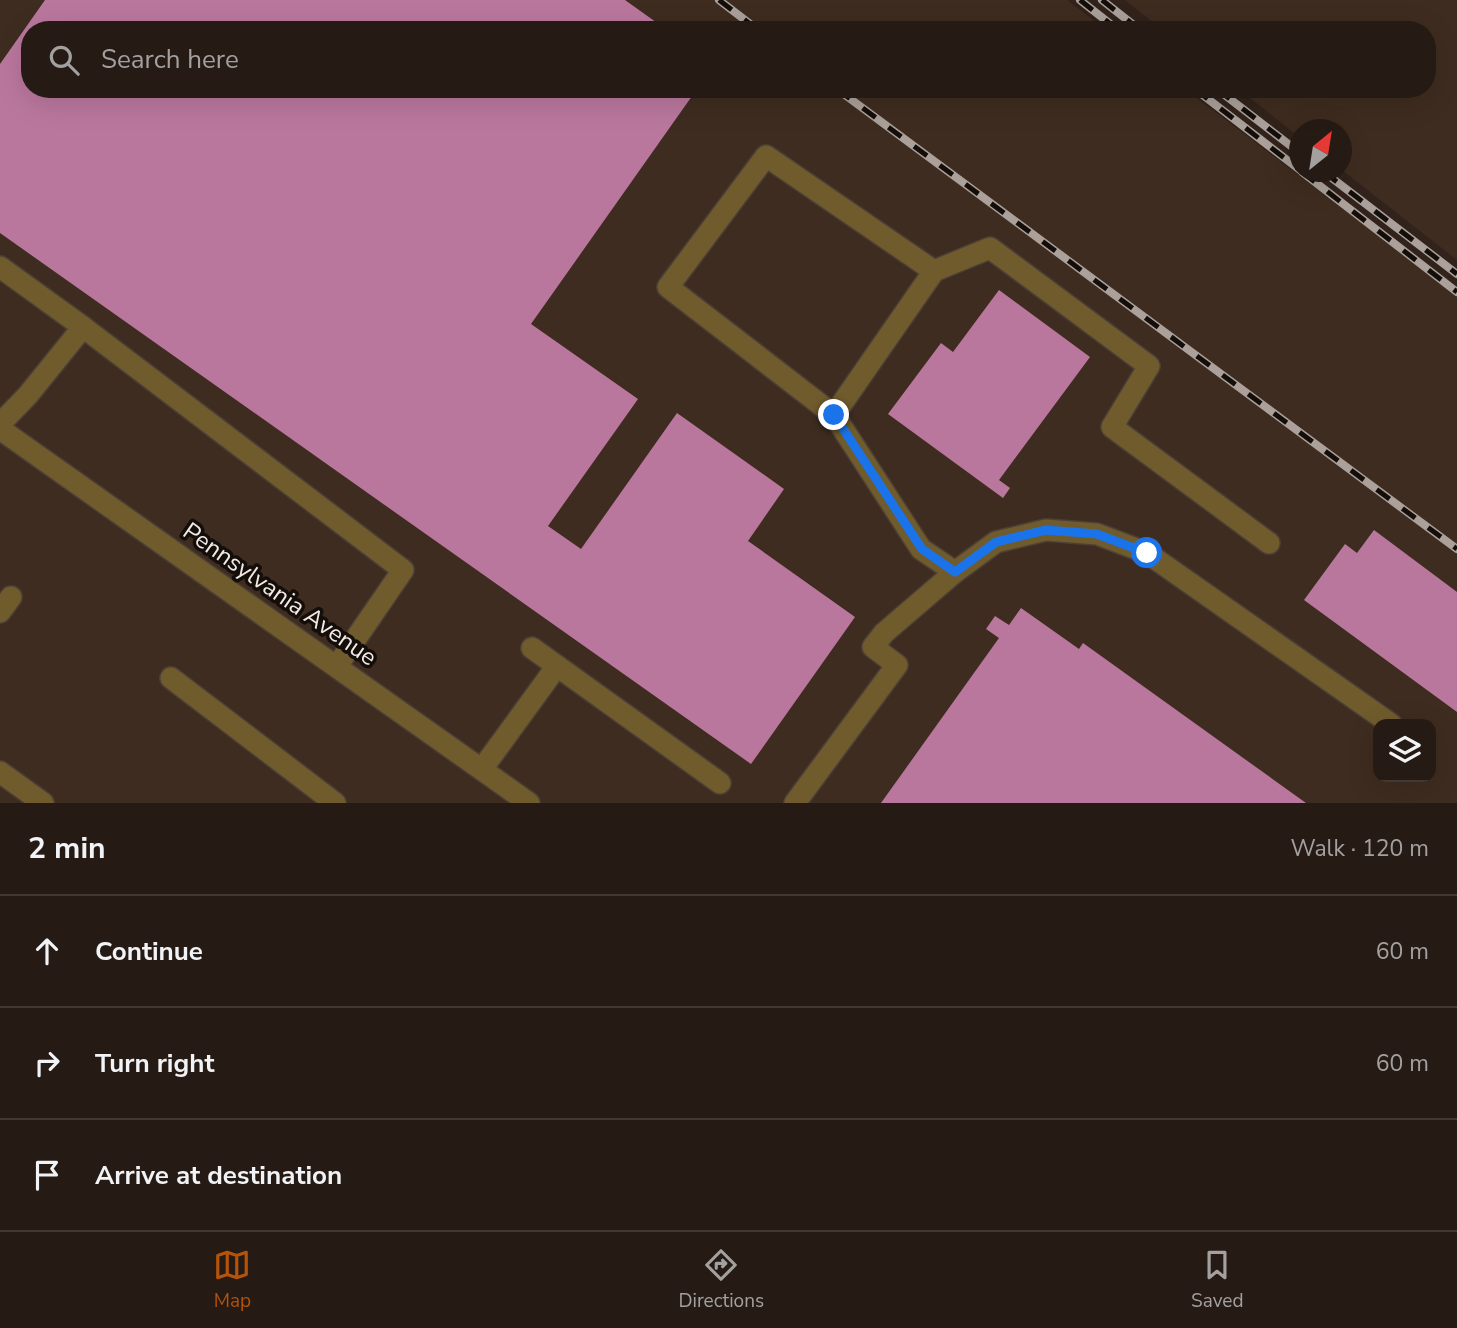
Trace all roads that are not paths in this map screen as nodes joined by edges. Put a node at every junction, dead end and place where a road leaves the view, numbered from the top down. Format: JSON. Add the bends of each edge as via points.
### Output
{"nodes":[{"id":1,"x":0,"y":267,"type":"edge"},
{"id":2,"x":934,"y":271,"type":"junction"},
{"id":3,"x":83,"y":327,"type":"junction"},
{"id":4,"x":834,"y":415,"type":"junction"},
{"id":5,"x":0,"y":427,"type":"edge"},
{"id":6,"x":1269,"y":543,"type":"dead end"},
{"id":7,"x":955,"y":572,"type":"junction"},
{"id":8,"x":532,"y":648,"type":"dead end"},
{"id":9,"x":337,"y":666,"type":"junction"},
{"id":10,"x":557,"y":666,"type":"junction"},
{"id":11,"x":170,"y":678,"type":"dead end"},
{"id":12,"x":1384,"y":719,"type":"edge"},
{"id":13,"x":482,"y":769,"type":"junction"},
{"id":14,"x":0,"y":772,"type":"edge"},
{"id":15,"x":720,"y":783,"type":"dead end"},
{"id":16,"x":43,"y":803,"type":"edge"},
{"id":17,"x":335,"y":803,"type":"edge"},
{"id":18,"x":529,"y":803,"type":"edge"},
{"id":19,"x":795,"y":803,"type":"edge"}],
"edges":[{"from":1,"to":3,"type":"street"},
{"from":2,"to":4,"type":"street"},
{"from":2,"to":4,"type":"street","via":[[766,156],[668,287]]},
{"from":2,"to":6,"type":"street","via":[[990,248],[1149,366],[1112,427]]},
{"from":3,"to":5,"type":"street"},
{"from":3,"to":9,"type":"street","via":[[403,570]]},
{"from":4,"to":7,"type":"street","via":[[922,549]]},
{"from":5,"to":9,"type":"street","name":"Pennsylvania Avenue"},
{"from":7,"to":12,"type":"street","via":[[996,542],[1046,530],[1097,534],[1147,553]]},
{"from":7,"to":19,"type":"street","via":[[884,633],[873,648],[897,665]]},
{"from":8,"to":10,"type":"street"},
{"from":9,"to":13,"type":"street","name":"Pennsylvania Avenue"},
{"from":10,"to":13,"type":"street"},
{"from":10,"to":15,"type":"street"},
{"from":11,"to":17,"type":"street"},
{"from":13,"to":18,"type":"street","name":"Pennsylvania Avenue"},
{"from":14,"to":16,"type":"street"}]}
